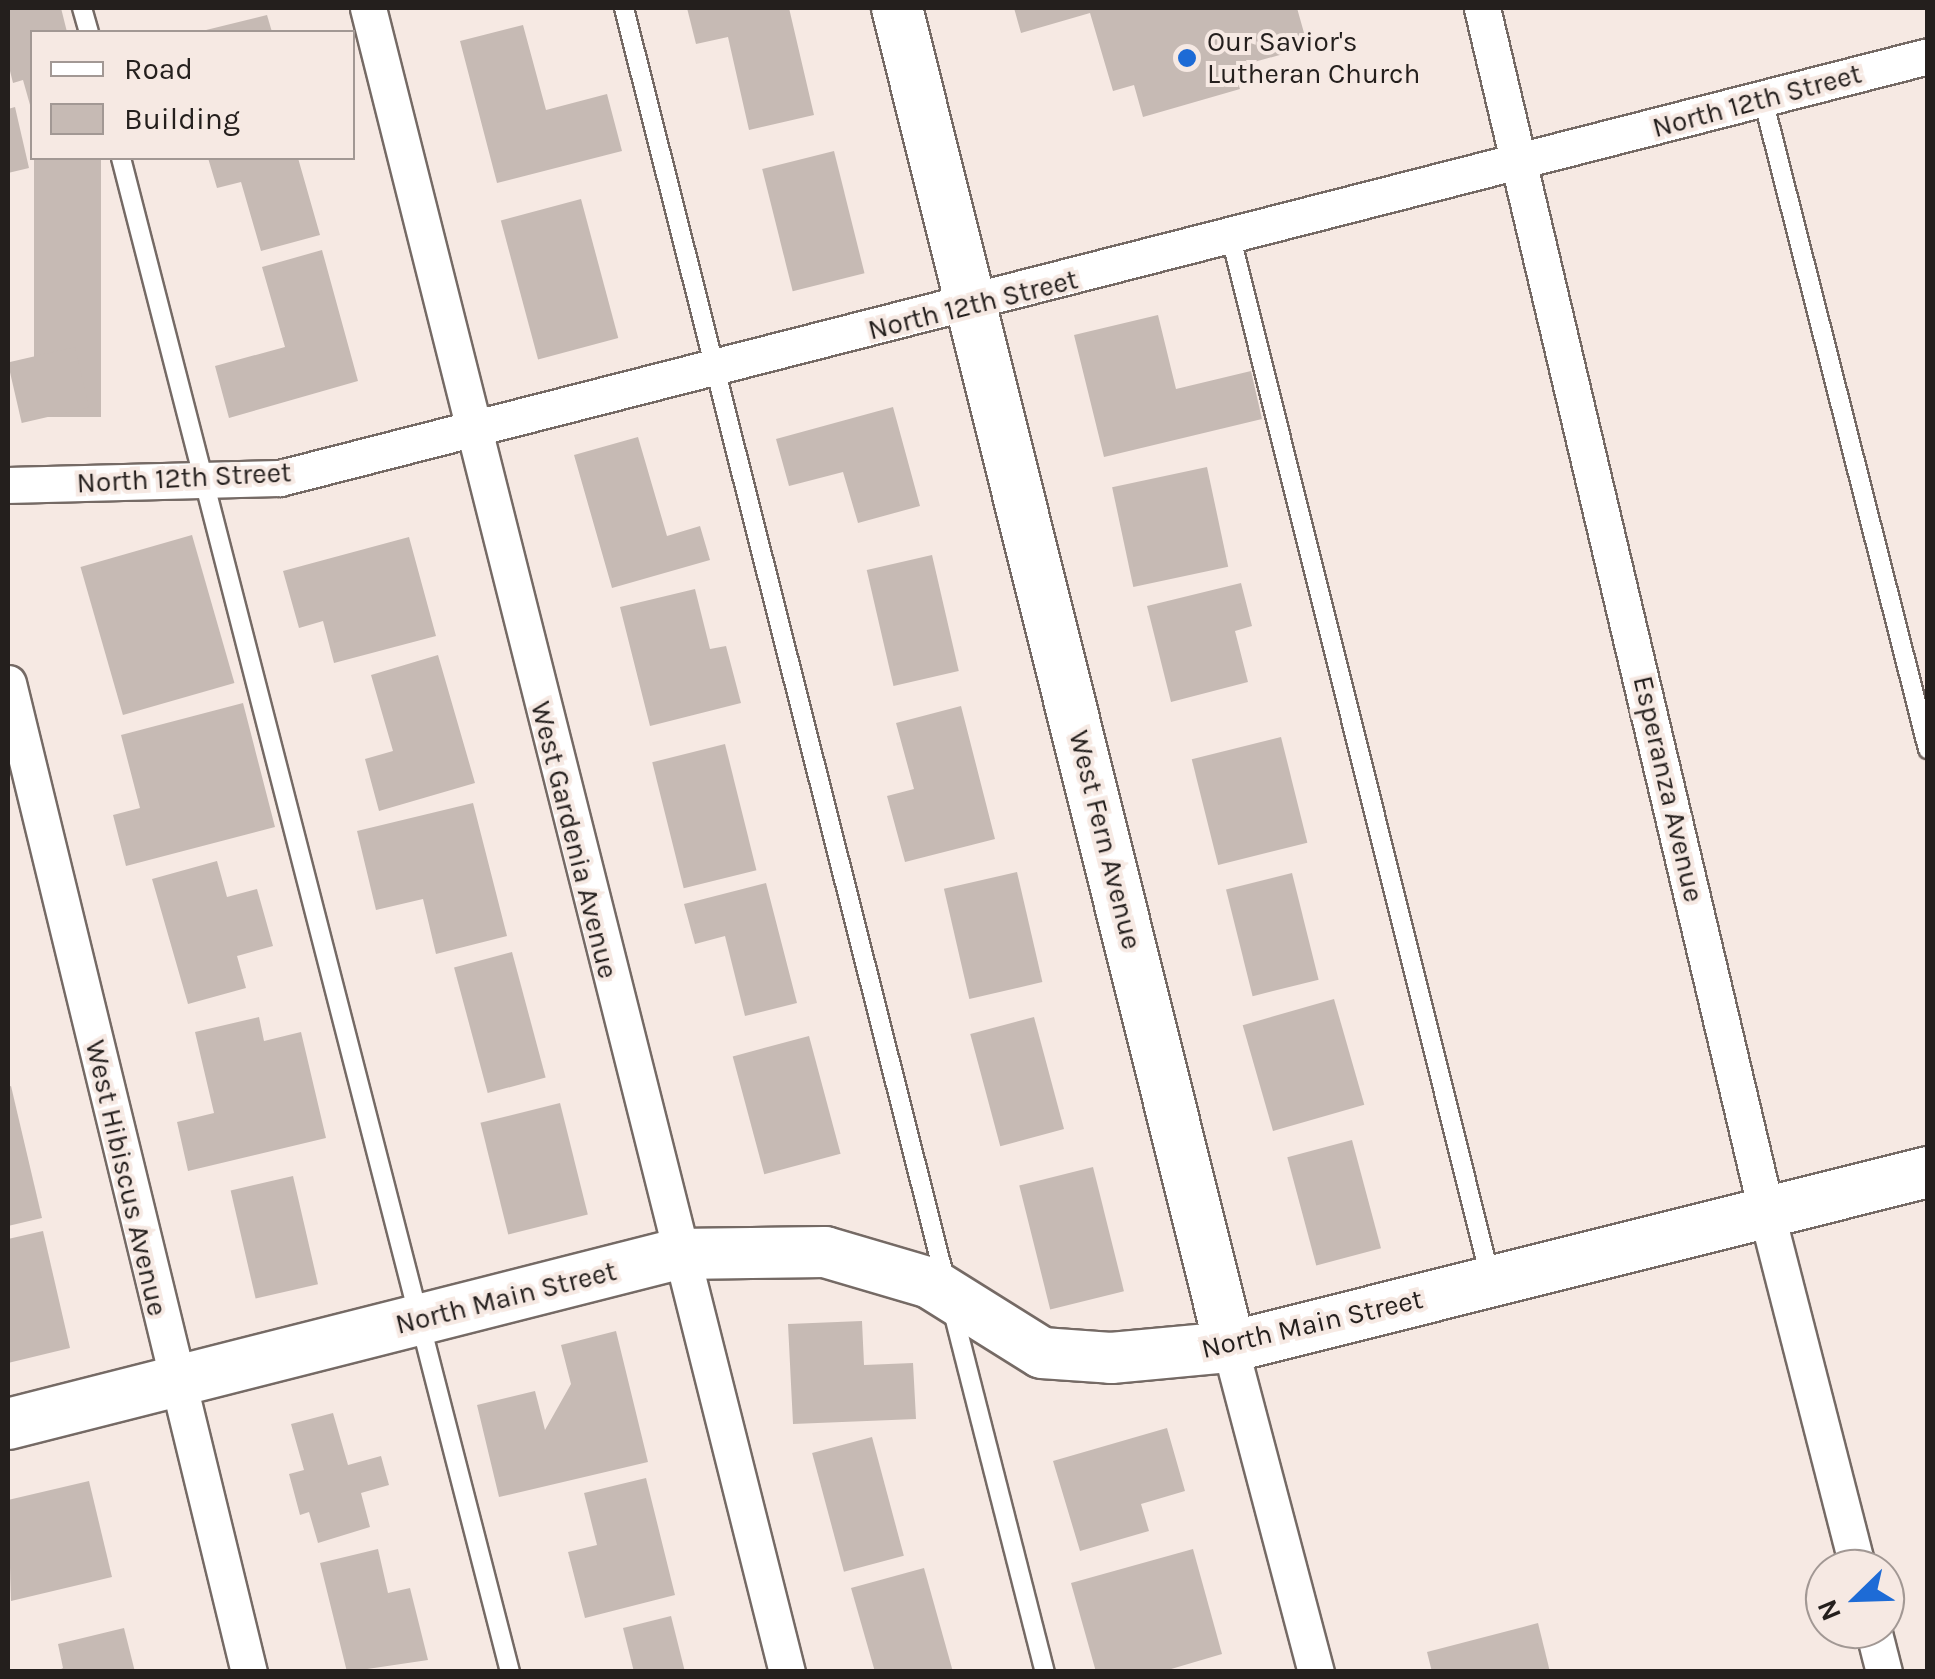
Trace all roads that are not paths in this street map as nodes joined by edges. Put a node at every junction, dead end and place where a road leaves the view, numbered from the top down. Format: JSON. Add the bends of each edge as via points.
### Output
{"nodes":[{"id":1,"x":368,"y":8,"type":"edge"},
{"id":2,"x":624,"y":8,"type":"edge"},
{"id":3,"x":897,"y":8,"type":"edge"},
{"id":4,"x":1482,"y":8,"type":"edge"},
{"id":5,"x":1928,"y":56,"type":"edge"},
{"id":6,"x":1763,"y":99,"type":"junction"},
{"id":7,"x":121,"y":160,"type":"edge"},
{"id":8,"x":1522,"y":163,"type":"junction"},
{"id":9,"x":1232,"y":238,"type":"junction"},
{"id":10,"x":973,"y":305,"type":"junction"},
{"id":11,"x":714,"y":370,"type":"junction"},
{"id":12,"x":472,"y":432,"type":"junction"},
{"id":13,"x":204,"y":480,"type":"junction"},
{"id":14,"x":8,"y":485,"type":"edge"},
{"id":15,"x":8,"y":683,"type":"edge"},
{"id":16,"x":1928,"y":749,"type":"edge"},
{"id":17,"x":1928,"y":1172,"type":"edge"},
{"id":18,"x":1766,"y":1215,"type":"junction"},
{"id":19,"x":678,"y":1254,"type":"junction"},
{"id":20,"x":1492,"y":1282,"type":"junction"},
{"id":21,"x":949,"y":1295,"type":"junction"},
{"id":22,"x":419,"y":1320,"type":"junction"},
{"id":23,"x":1230,"y":1347,"type":"junction"},
{"id":24,"x":174,"y":1382,"type":"junction"},
{"id":25,"x":8,"y":1424,"type":"edge"},
{"id":26,"x":1853,"y":1549,"type":"edge"},
{"id":27,"x":249,"y":1672,"type":"edge"},
{"id":28,"x":510,"y":1672,"type":"edge"},
{"id":29,"x":787,"y":1672,"type":"edge"},
{"id":30,"x":1044,"y":1672,"type":"edge"},
{"id":31,"x":1316,"y":1672,"type":"edge"}],
"edges":[{"from":1,"to":12,"type":"street","name":"West Gardenia Avenue"},
{"from":2,"to":11,"type":"lane"},
{"from":3,"to":10,"type":"street","name":"West Fern Avenue"},
{"from":4,"to":8,"type":"street","name":"Esperanza Avenue"},
{"from":5,"to":6,"type":"street","name":"North 12th Street"},
{"from":6,"to":8,"type":"street","name":"North 12th Street"},
{"from":6,"to":16,"type":"lane"},
{"from":7,"to":13,"type":"lane"},
{"from":8,"to":9,"type":"street","name":"North 12th Street"},
{"from":8,"to":18,"type":"street","name":"Esperanza Avenue"},
{"from":9,"to":10,"type":"street","name":"North 12th Street"},
{"from":9,"to":20,"type":"lane"},
{"from":10,"to":11,"type":"street","name":"North 12th Street"},
{"from":10,"to":23,"type":"street","name":"West Fern Avenue"},
{"from":11,"to":12,"type":"street","name":"North 12th Street"},
{"from":11,"to":21,"type":"lane"},
{"from":12,"to":13,"type":"street","name":"North 12th Street","via":[[280,478]]},
{"from":12,"to":19,"type":"street","name":"West Gardenia Avenue"},
{"from":13,"to":14,"type":"street","name":"North 12th Street"},
{"from":13,"to":22,"type":"lane"},
{"from":15,"to":24,"type":"street","name":"West Hibiscus Avenue"},
{"from":17,"to":18,"type":"street","name":"North Main Street"},
{"from":18,"to":20,"type":"street","name":"North Main Street"},
{"from":18,"to":26,"type":"street","name":"Esperanza Avenue"},
{"from":19,"to":21,"type":"street","name":"North Main Street","via":[[825,1252],[930,1283]]},
{"from":19,"to":22,"type":"street","name":"North Main Street"},
{"from":19,"to":29,"type":"street","name":"West Gardenia Avenue"},
{"from":20,"to":23,"type":"street","name":"North Main Street"},
{"from":21,"to":23,"type":"street","name":"North Main Street","via":[[1042,1353],[1112,1358]]},
{"from":21,"to":30,"type":"lane"},
{"from":22,"to":24,"type":"street","name":"North Main Street"},
{"from":22,"to":28,"type":"lane"},
{"from":23,"to":31,"type":"street","name":"West Fern Avenue"},
{"from":24,"to":25,"type":"street","name":"North Main Street"},
{"from":24,"to":27,"type":"street","name":"West Hibiscus Avenue"}]}
